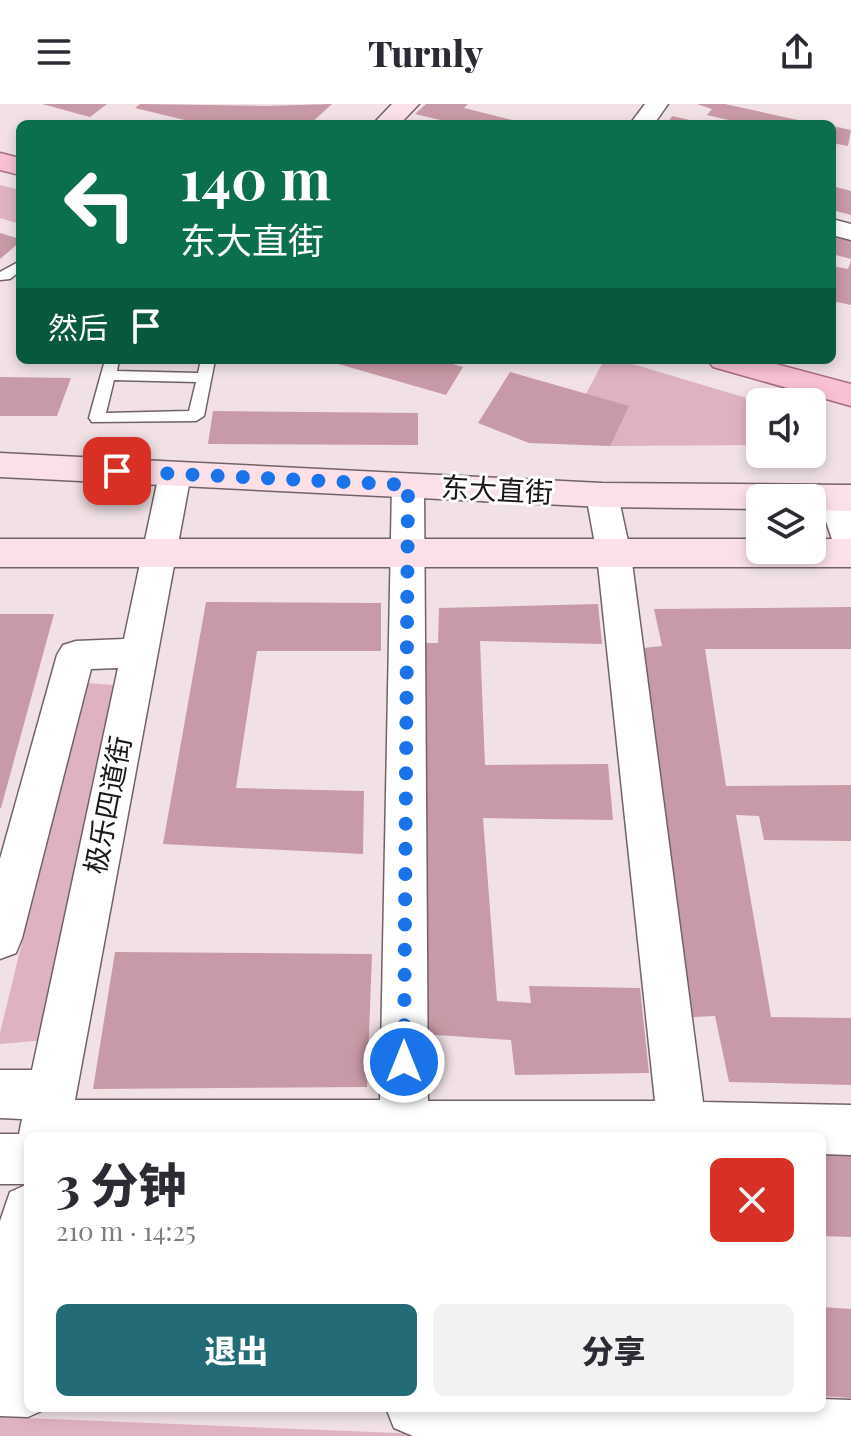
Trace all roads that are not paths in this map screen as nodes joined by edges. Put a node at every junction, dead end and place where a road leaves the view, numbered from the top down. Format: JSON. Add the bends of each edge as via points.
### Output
{"nodes":[{"id":1,"x":207,"y":364,"type":"edge"},
{"id":2,"x":739,"y":364,"type":"edge"},
{"id":3,"x":110,"y":367,"type":"edge"},
{"id":4,"x":204,"y":378,"type":"junction"},
{"id":5,"x":851,"y":395,"type":"edge"},
{"id":6,"x":0,"y":465,"type":"edge"},
{"id":7,"x":175,"y":474,"type":"junction"},
{"id":8,"x":408,"y":485,"type":"junction"},
{"id":9,"x":602,"y":495,"type":"junction"},
{"id":10,"x":845,"y":497,"type":"edge"},
{"id":11,"x":851,"y":552,"type":"edge"},
{"id":12,"x":0,"y":553,"type":"edge"},
{"id":13,"x":407,"y":554,"type":"junction"},
{"id":14,"x":158,"y":555,"type":"junction"},
{"id":15,"x":614,"y":555,"type":"junction"},
{"id":16,"x":138,"y":653,"type":"junction"},
{"id":17,"x":14,"y":832,"type":"edge"},
{"id":18,"x":0,"y":938,"type":"edge"},
{"id":19,"x":0,"y":1094,"type":"edge"},
{"id":20,"x":404,"y":1125,"type":"junction"},
{"id":21,"x":42,"y":1128,"type":"edge"},
{"id":22,"x":851,"y":1130,"type":"edge"},
{"id":23,"x":683,"y":1131,"type":"edge"},
{"id":24,"x":24,"y":1141,"type":"edge"},
{"id":25,"x":0,"y":1159,"type":"edge"},
{"id":26,"x":24,"y":1230,"type":"edge"},
{"id":27,"x":0,"y":1353,"type":"edge"},
{"id":28,"x":0,"y":1388,"type":"edge"},
{"id":29,"x":24,"y":1389,"type":"edge"},
{"id":30,"x":566,"y":1412,"type":"edge"},
{"id":31,"x":718,"y":1416,"type":"edge"},
{"id":32,"x":851,"y":1429,"type":"edge"}],
"edges":[{"from":1,"to":4,"type":"lane"},
{"from":2,"to":5,"type":"main road"},
{"from":3,"to":4,"type":"lane"},
{"from":3,"to":4,"type":"lane","via":[[97,418],[196,416]]},
{"from":6,"to":7,"type":"main road","name":"东大直街"},
{"from":7,"to":8,"type":"main road","name":"东大直街"},
{"from":7,"to":14,"type":"street","name":"极乐四道街"},
{"from":8,"to":9,"type":"main road","name":"东大直街"},
{"from":8,"to":13,"type":"street"},
{"from":9,"to":10,"type":"main road","name":"东大直街"},
{"from":9,"to":15,"type":"street"},
{"from":10,"to":11,"type":"street"},
{"from":11,"to":15,"type":"main road"},
{"from":12,"to":14,"type":"main road"},
{"from":13,"to":14,"type":"main road"},
{"from":13,"to":15,"type":"main road"},
{"from":13,"to":20,"type":"street"},
{"from":14,"to":16,"type":"street","name":"极乐四道街"},
{"from":15,"to":23,"type":"street"},
{"from":16,"to":17,"type":"street","via":[[76,655]]},
{"from":16,"to":21,"type":"street","name":"极乐四道街"},
{"from":17,"to":18,"type":"street"},
{"from":19,"to":21,"type":"street"},
{"from":20,"to":21,"type":"street"},
{"from":20,"to":23,"type":"street"},
{"from":22,"to":23,"type":"street"},
{"from":24,"to":25,"type":"street"},
{"from":26,"to":27,"type":"street"},
{"from":28,"to":29,"type":"street"},
{"from":30,"to":31,"type":"street"},
{"from":31,"to":32,"type":"street"}]}
